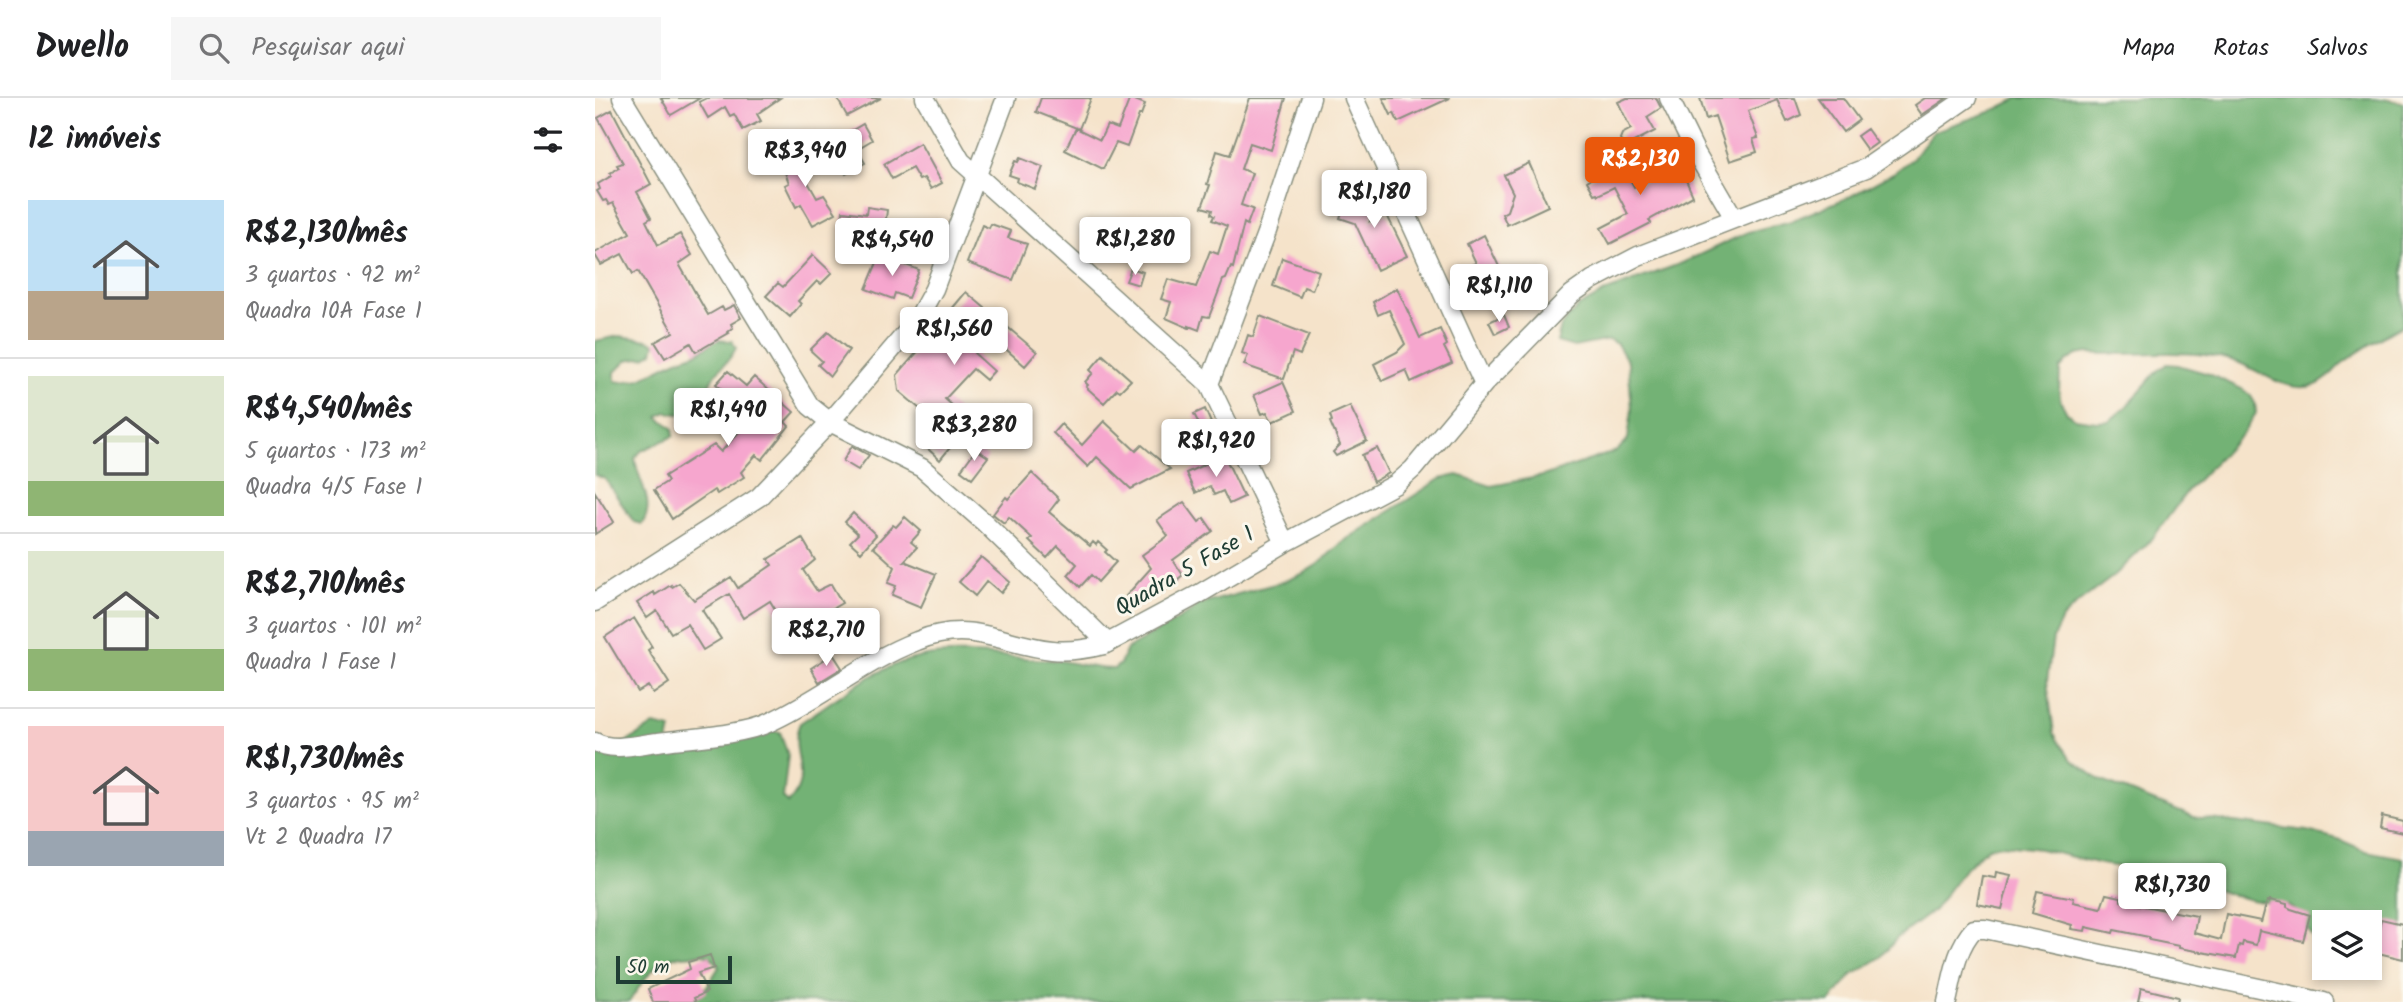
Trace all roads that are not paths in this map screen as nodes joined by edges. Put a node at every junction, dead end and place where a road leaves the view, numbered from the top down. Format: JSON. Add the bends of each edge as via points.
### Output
{"nodes":[{"id":1,"x":622,"y":98,"type":"edge"},
{"id":2,"x":925,"y":98,"type":"edge"},
{"id":3,"x":1006,"y":98,"type":"edge"},
{"id":4,"x":1311,"y":98,"type":"edge"},
{"id":5,"x":1354,"y":98,"type":"edge"},
{"id":6,"x":1669,"y":98,"type":"edge"},
{"id":7,"x":1967,"y":98,"type":"edge"},
{"id":8,"x":978,"y":175,"type":"junction"},
{"id":9,"x":1734,"y":218,"type":"junction"},
{"id":10,"x":1209,"y":384,"type":"junction"},
{"id":11,"x":1484,"y":384,"type":"junction"},
{"id":12,"x":830,"y":422,"type":"junction"},
{"id":13,"x":1285,"y":543,"type":"junction"},
{"id":14,"x":595,"y":602,"type":"edge"},
{"id":15,"x":1108,"y":643,"type":"junction"},
{"id":16,"x":595,"y":742,"type":"edge"},
{"id":17,"x":1947,"y":1002,"type":"edge"},
{"id":18,"x":2325,"y":1002,"type":"edge"}],
"edges":[{"from":1,"to":12,"type":"street","via":[[810,406]]},
{"from":2,"to":8,"type":"street","via":[[961,161]]},
{"from":3,"to":8,"type":"street"},
{"from":4,"to":10,"type":"street"},
{"from":5,"to":11,"type":"street"},
{"from":6,"to":9,"type":"street"},
{"from":7,"to":9,"type":"street","name":"Quadra 5 Fase 1","via":[[1865,168]]},
{"from":8,"to":10,"type":"street"},
{"from":8,"to":12,"type":"street","via":[[925,307]]},
{"from":9,"to":11,"type":"street","name":"Quadra 5 Fase 1","via":[[1638,256],[1593,280],[1572,295]]},
{"from":10,"to":13,"type":"street"},
{"from":11,"to":13,"type":"street","name":"Quadra 5 Fase 1","via":[[1396,484]]},
{"from":12,"to":14,"type":"street","via":[[759,497]]},
{"from":12,"to":15,"type":"street","via":[[922,468]]},
{"from":13,"to":15,"type":"street","name":"Quadra 5 Fase 1"},
{"from":15,"to":16,"type":"street","name":"Quadra 5 Fase 1","via":[[1064,651],[979,633],[940,633],[895,650],[767,724],[637,745]]},
{"from":17,"to":18,"type":"street","via":[[1959,953],[1974,929]]}]}
